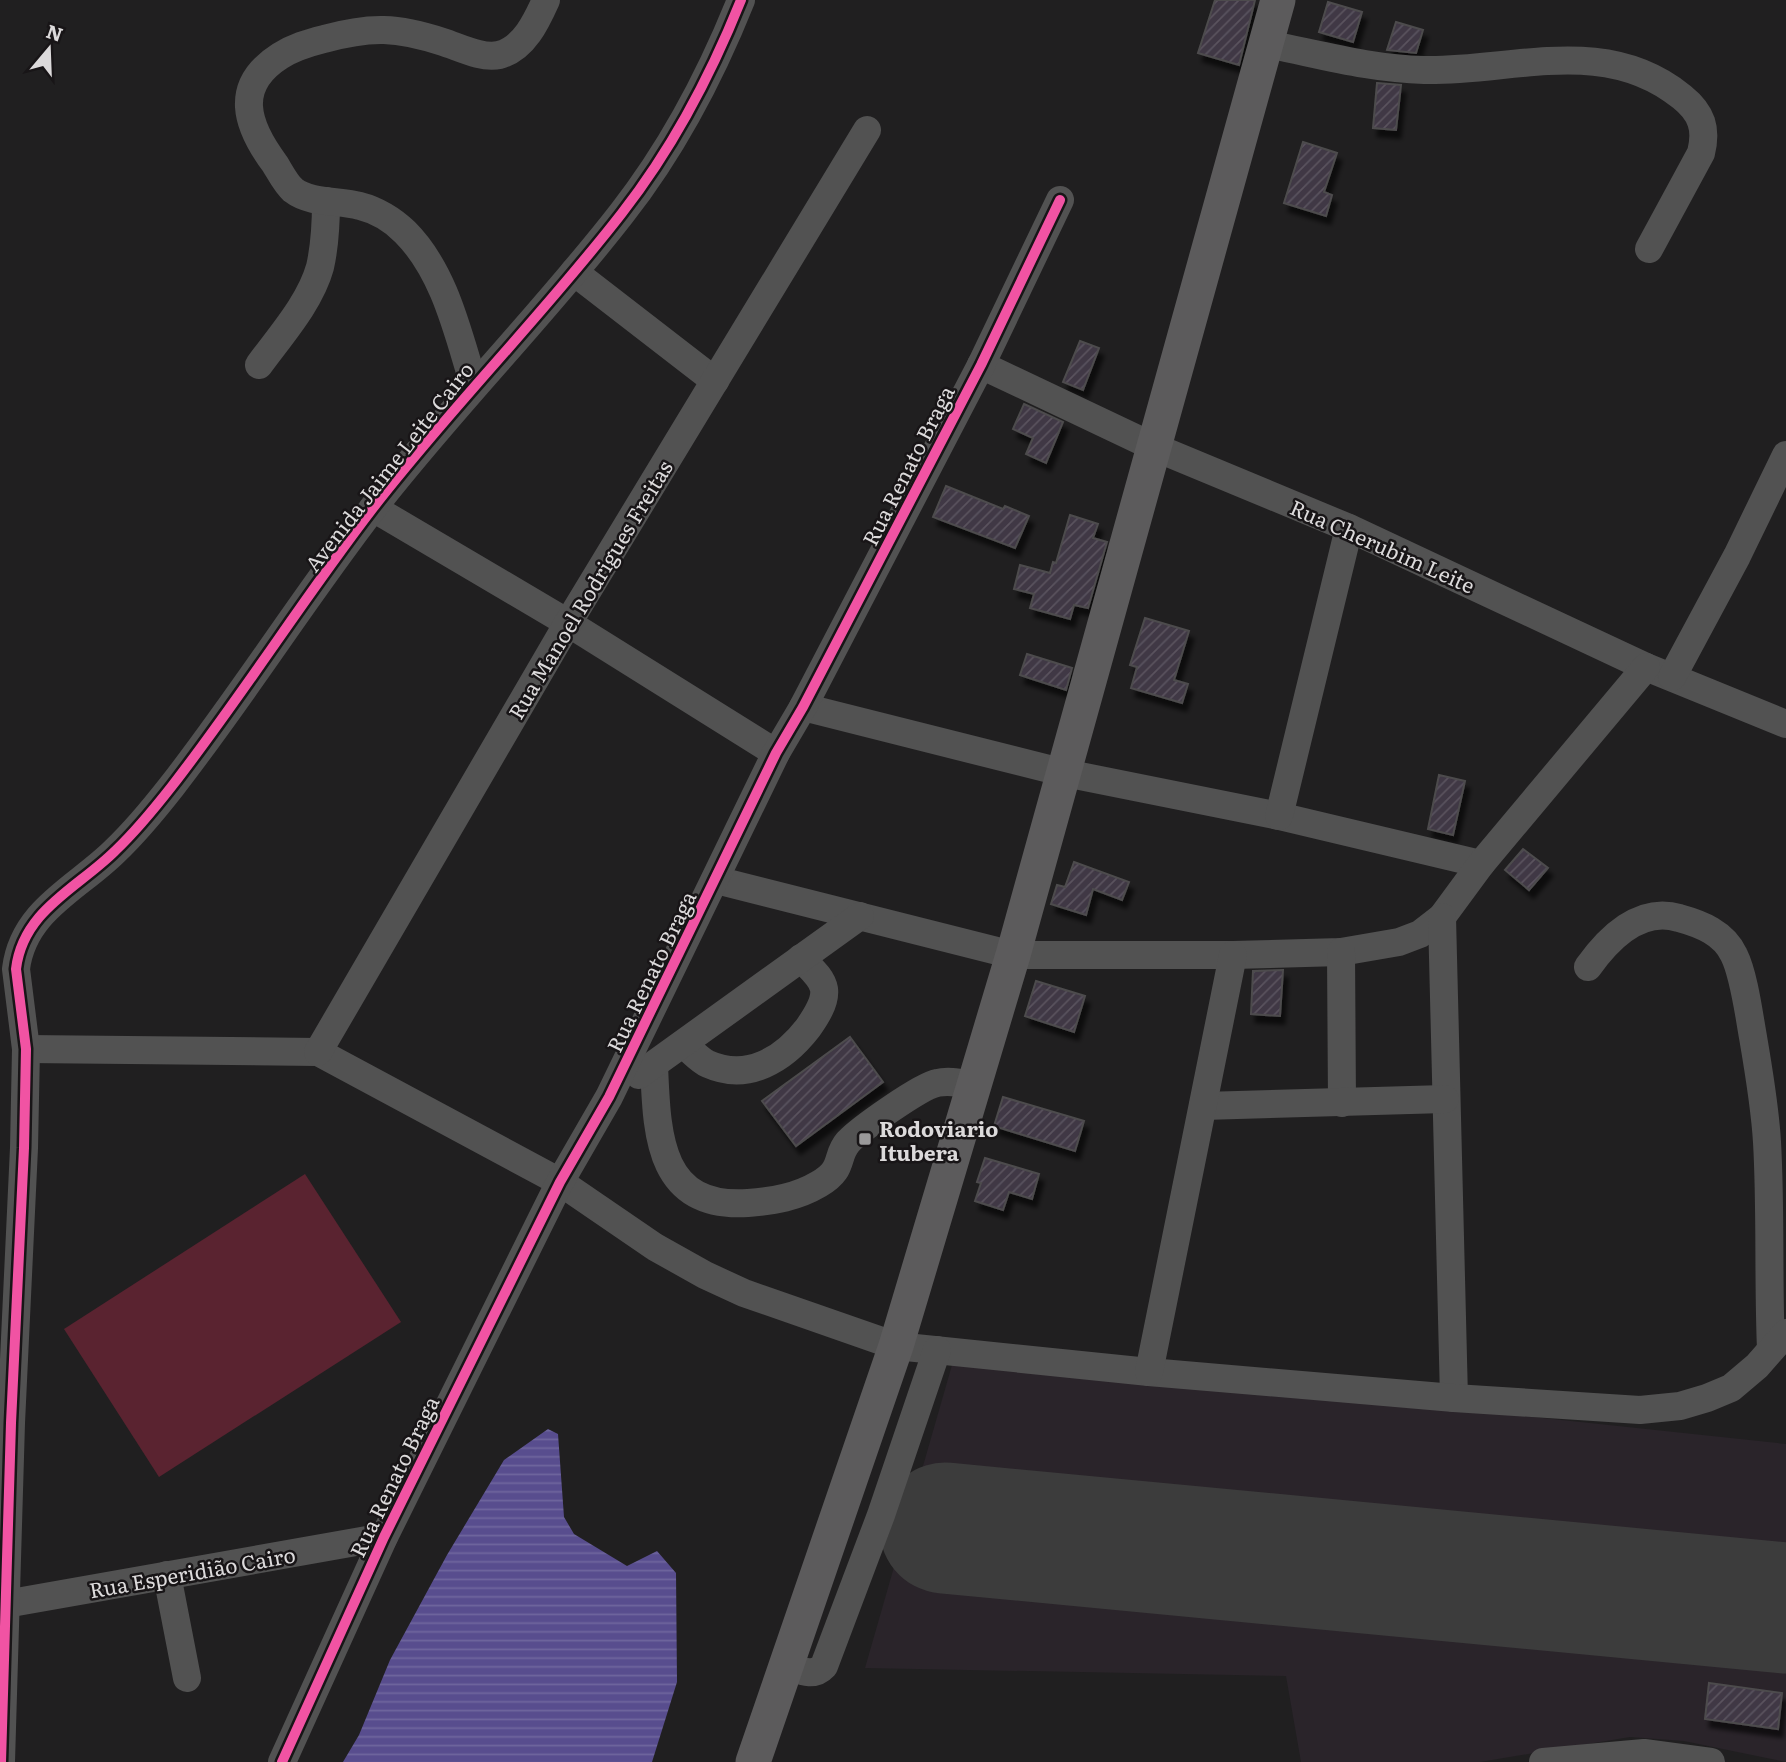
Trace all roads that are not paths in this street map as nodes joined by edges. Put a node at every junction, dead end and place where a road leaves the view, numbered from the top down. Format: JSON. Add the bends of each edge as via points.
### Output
{"nodes":[{"id":1,"x":546,"y":0,"type":"edge"},
{"id":2,"x":741,"y":0,"type":"edge"},
{"id":3,"x":1278,"y":0,"type":"edge"},
{"id":4,"x":1266,"y":44,"type":"junction"},
{"id":5,"x":867,"y":130,"type":"dead end"},
{"id":6,"x":1060,"y":200,"type":"dead end"},
{"id":7,"x":326,"y":201,"type":"junction"},
{"id":8,"x":1649,"y":249,"type":"dead end"},
{"id":9,"x":574,"y":272,"type":"junction"},
{"id":10,"x":258,"y":365,"type":"dead end"},
{"id":11,"x":981,"y":365,"type":"junction"},
{"id":12,"x":715,"y":380,"type":"junction"},
{"id":13,"x":474,"y":385,"type":"junction"},
{"id":14,"x":1154,"y":447,"type":"junction"},
{"id":15,"x":1786,"y":455,"type":"edge"},
{"id":16,"x":373,"y":508,"type":"junction"},
{"id":17,"x":1349,"y":528,"type":"junction"},
{"id":18,"x":568,"y":623,"type":"junction"},
{"id":19,"x":1646,"y":667,"type":"junction"},
{"id":20,"x":1672,"y":677,"type":"junction"},
{"id":21,"x":803,"y":707,"type":"junction"},
{"id":22,"x":1786,"y":724,"type":"edge"},
{"id":23,"x":776,"y":753,"type":"junction"},
{"id":24,"x":1065,"y":773,"type":"junction"},
{"id":25,"x":1279,"y":816,"type":"junction"},
{"id":26,"x":1482,"y":864,"type":"junction"},
{"id":27,"x":716,"y":880,"type":"junction"},
{"id":28,"x":860,"y":916,"type":"junction"},
{"id":29,"x":1442,"y":917,"type":"junction"},
{"id":30,"x":1340,"y":952,"type":"junction"},
{"id":31,"x":1013,"y":955,"type":"junction"},
{"id":32,"x":1233,"y":955,"type":"junction"},
{"id":33,"x":801,"y":958,"type":"junction"},
{"id":34,"x":1588,"y":967,"type":"dead end"},
{"id":35,"x":8,"y":971,"type":"edge"},
{"id":36,"x":682,"y":1044,"type":"junction"},
{"id":37,"x":26,"y":1049,"type":"junction"},
{"id":38,"x":318,"y":1052,"type":"junction"},
{"id":39,"x":654,"y":1065,"type":"junction"},
{"id":40,"x":974,"y":1086,"type":"junction"},
{"id":41,"x":608,"y":1097,"type":"junction"},
{"id":42,"x":1445,"y":1100,"type":"junction"},
{"id":43,"x":1342,"y":1102,"type":"junction"},
{"id":44,"x":1203,"y":1105,"type":"junction"},
{"id":45,"x":12,"y":1151,"type":"edge"},
{"id":46,"x":560,"y":1182,"type":"junction"},
{"id":47,"x":896,"y":1346,"type":"junction"},
{"id":48,"x":937,"y":1350,"type":"junction"},
{"id":49,"x":1775,"y":1351,"type":"edge"},
{"id":50,"x":1149,"y":1372,"type":"junction"},
{"id":51,"x":1454,"y":1398,"type":"junction"},
{"id":52,"x":6,"y":1425,"type":"edge"},
{"id":53,"x":841,"y":1503,"type":"junction"},
{"id":54,"x":881,"y":1515,"type":"junction"},
{"id":55,"x":384,"y":1537,"type":"junction"},
{"id":56,"x":167,"y":1575,"type":"junction"},
{"id":57,"x":3,"y":1604,"type":"edge"},
{"id":58,"x":786,"y":1665,"type":"junction"},
{"id":59,"x":187,"y":1678,"type":"dead end"},
{"id":60,"x":1638,"y":1758,"type":"edge"},
{"id":61,"x":1,"y":1762,"type":"edge"},
{"id":62,"x":282,"y":1762,"type":"edge"},
{"id":63,"x":753,"y":1762,"type":"edge"},
{"id":64,"x":1543,"y":1762,"type":"edge"},
{"id":65,"x":1711,"y":1762,"type":"edge"}],
"edges":[{"from":1,"to":7,"type":"street","via":[[526,36],[499,55],[378,28],[300,45],[257,75],[248,93],[249,113],[266,152],[293,190]]},
{"from":2,"to":9,"type":"street","name":"Avenida Jaime Leite Cairo","via":[[699,94],[674,135],[624,211]]},
{"from":3,"to":4,"type":"main road"},
{"from":4,"to":8,"type":"street","via":[[1422,70],[1525,61],[1595,61],[1666,83],[1692,105],[1705,137],[1701,153]]},
{"from":4,"to":14,"type":"main road"},
{"from":5,"to":12,"type":"street","name":"Rua Manoel Rodrigues Freitas"},
{"from":6,"to":11,"type":"street","name":"Rua Renato Braga"},
{"from":7,"to":10,"type":"street","via":[[319,270],[306,297]]},
{"from":7,"to":13,"type":"street","via":[[360,206],[384,216],[420,248],[435,274]]},
{"from":9,"to":12,"type":"street"},
{"from":9,"to":13,"type":"street","name":"Avenida Jaime Leite Cairo"},
{"from":11,"to":14,"type":"street","name":"Rua Cherubim Leite"},
{"from":11,"to":21,"type":"street","name":"Rua Renato Braga"},
{"from":12,"to":18,"type":"street","name":"Rua Manoel Rodrigues Freitas"},
{"from":13,"to":16,"type":"street","name":"Avenida Jaime Leite Cairo"},
{"from":14,"to":17,"type":"street","name":"Rua Cherubim Leite"},
{"from":14,"to":24,"type":"main road"},
{"from":15,"to":20,"type":"street"},
{"from":16,"to":18,"type":"street"},
{"from":16,"to":35,"type":"street","name":"Avenida Jaime Leite Cairo","via":[[145,819],[114,852],[45,909],[27,932]]},
{"from":17,"to":19,"type":"street","name":"Rua Cherubim Leite"},
{"from":17,"to":25,"type":"street"},
{"from":18,"to":23,"type":"street"},
{"from":18,"to":38,"type":"street","name":"Rua Manoel Rodrigues Freitas"},
{"from":19,"to":20,"type":"street","name":"Rua Cherubim Leite"},
{"from":19,"to":26,"type":"street"},
{"from":20,"to":22,"type":"street","name":"Rua Cherubim Leite"},
{"from":21,"to":23,"type":"street","name":"Rua Renato Braga"},
{"from":21,"to":24,"type":"street"},
{"from":23,"to":27,"type":"street","name":"Rua Renato Braga"},
{"from":24,"to":25,"type":"street"},
{"from":24,"to":31,"type":"main road"},
{"from":25,"to":26,"type":"street"},
{"from":26,"to":29,"type":"street"},
{"from":27,"to":28,"type":"street"},
{"from":27,"to":41,"type":"street","name":"Rua Renato Braga"},
{"from":28,"to":31,"type":"street"},
{"from":28,"to":33,"type":"street"},
{"from":29,"to":30,"type":"street","via":[[1420,934],[1399,942]]},
{"from":29,"to":42,"type":"street"},
{"from":30,"to":32,"type":"street"},
{"from":30,"to":43,"type":"street"},
{"from":31,"to":32,"type":"street"},
{"from":31,"to":40,"type":"main road"},
{"from":32,"to":44,"type":"street"},
{"from":33,"to":36,"type":"street"},
{"from":33,"to":36,"type":"street","via":[[824,987],[824,998],[794,1046],[774,1061],[756,1069],[722,1069]]},
{"from":34,"to":49,"type":"street","via":[[1616,933],[1657,916],[1700,924],[1723,938],[1735,956],[1762,1087]]},
{"from":35,"to":37,"type":"street"},
{"from":36,"to":39,"type":"street"},
{"from":37,"to":38,"type":"street"},
{"from":37,"to":45,"type":"street"},
{"from":38,"to":46,"type":"street"},
{"from":39,"to":40,"type":"street","via":[[657,1125],[672,1173],[696,1194],[724,1205],[788,1199],[837,1170],[847,1143],[903,1100],[934,1083]]},
{"from":39,"to":41,"type":"street"},
{"from":40,"to":47,"type":"main road"},
{"from":41,"to":46,"type":"street","name":"Rua Renato Braga"},
{"from":42,"to":43,"type":"street"},
{"from":42,"to":51,"type":"street"},
{"from":43,"to":44,"type":"street"},
{"from":44,"to":50,"type":"street"},
{"from":45,"to":52,"type":"street"},
{"from":46,"to":47,"type":"street","via":[[705,1275]]},
{"from":46,"to":55,"type":"street","name":"Rua Renato Braga"},
{"from":47,"to":48,"type":"street"},
{"from":47,"to":53,"type":"main road"},
{"from":48,"to":50,"type":"street"},
{"from":48,"to":54,"type":"street"},
{"from":49,"to":51,"type":"street","via":[[1731,1388],[1681,1406],[1640,1410]]},
{"from":50,"to":51,"type":"street"},
{"from":52,"to":57,"type":"street"},
{"from":53,"to":54,"type":"street"},
{"from":53,"to":58,"type":"main road"},
{"from":54,"to":58,"type":"street","via":[[824,1666],[811,1674]]},
{"from":55,"to":56,"type":"street","name":"Rua Esperidião Cairo"},
{"from":55,"to":62,"type":"street","name":"Rua Renato Braga"},
{"from":56,"to":57,"type":"street","name":"Rua Esperidião Cairo"},
{"from":56,"to":59,"type":"street"},
{"from":57,"to":61,"type":"street"},
{"from":58,"to":63,"type":"main road"},
{"from":60,"to":64,"type":"street"},
{"from":60,"to":65,"type":"street"}]}
